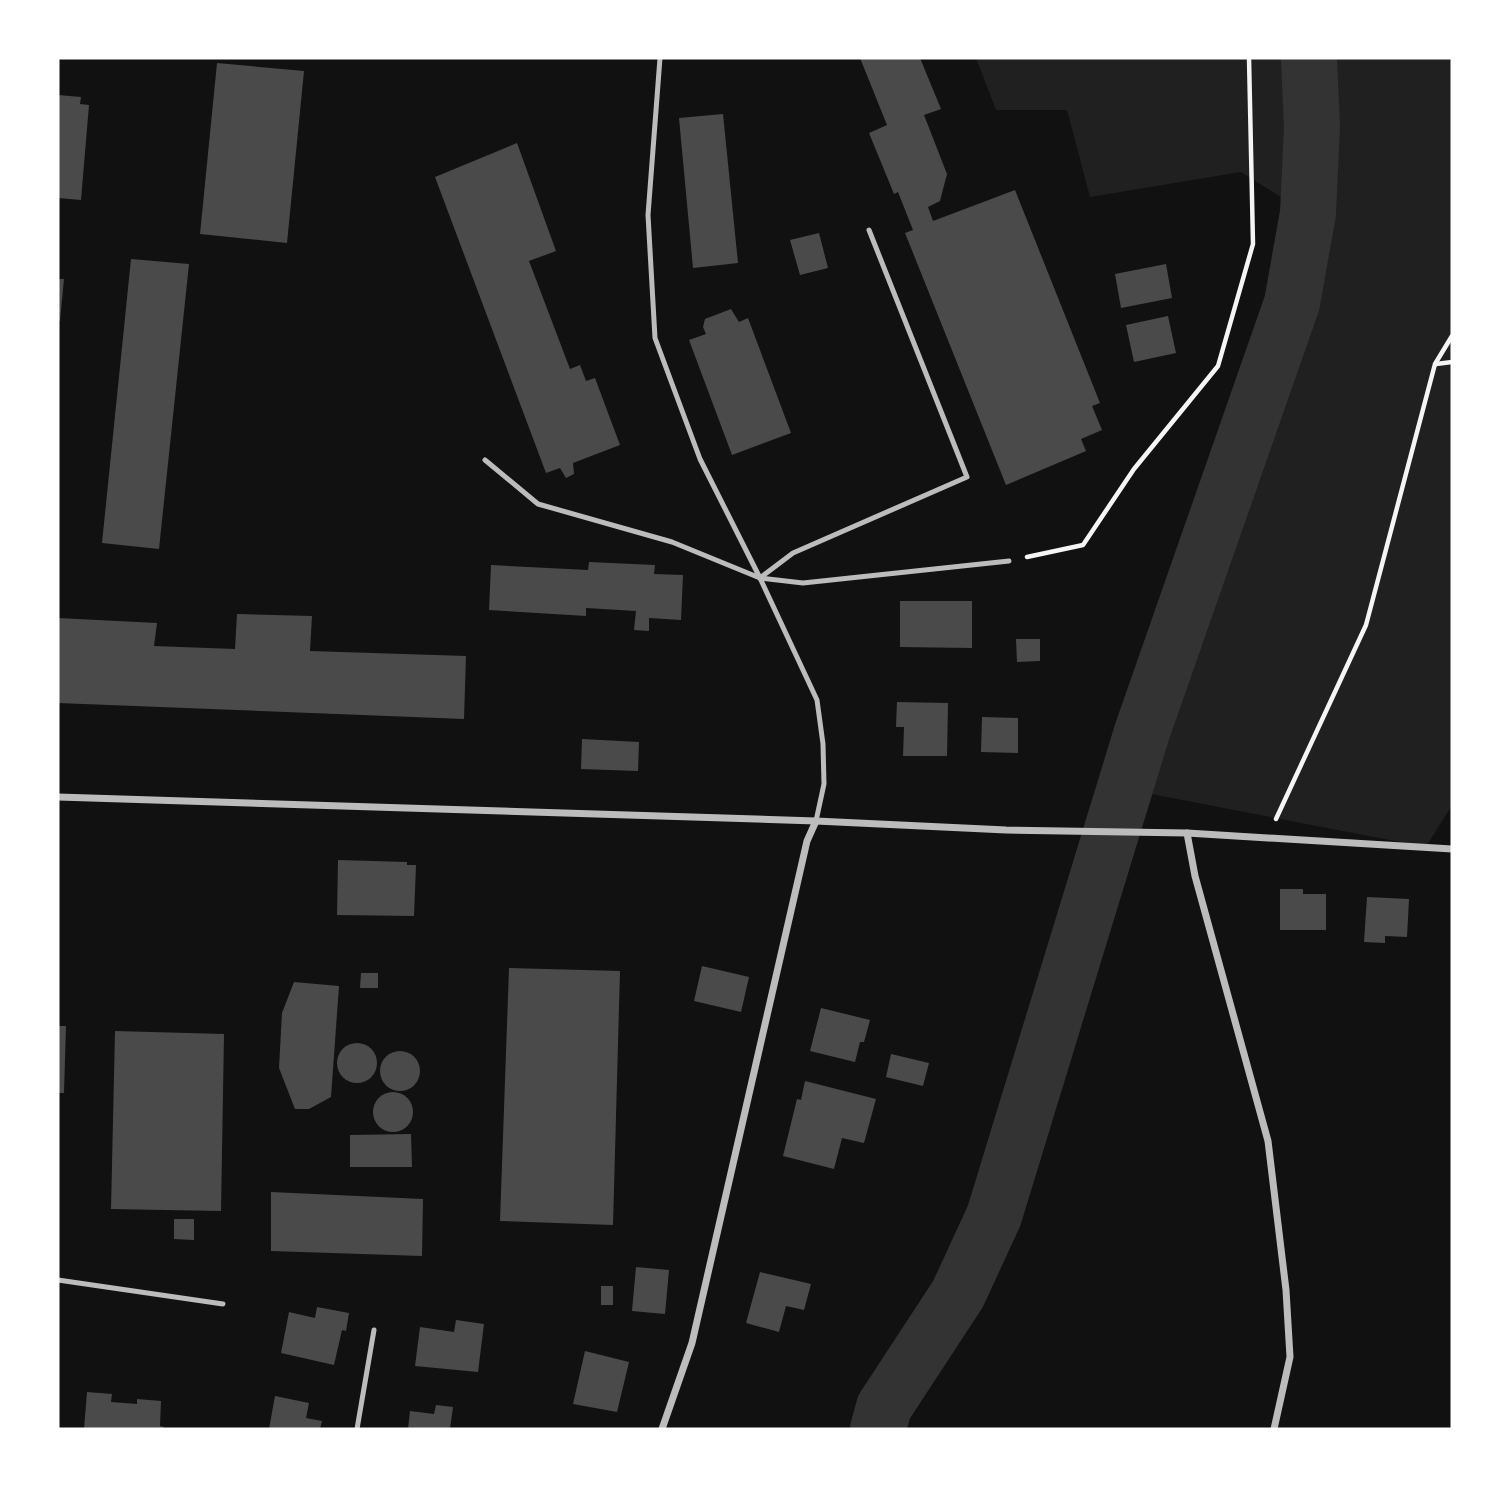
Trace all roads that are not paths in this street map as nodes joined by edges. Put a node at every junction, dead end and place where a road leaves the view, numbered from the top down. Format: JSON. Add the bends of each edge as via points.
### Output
{"nodes":[{"id":1,"x":660,"y":58,"type":"edge"},
{"id":2,"x":869,"y":230,"type":"dead end"},
{"id":3,"x":485,"y":460,"type":"dead end"},
{"id":4,"x":1009,"y":561,"type":"road end"},
{"id":5,"x":760,"y":578,"type":"junction"},
{"id":6,"x":58,"y":797,"type":"edge"},
{"id":7,"x":816,"y":821,"type":"junction"},
{"id":8,"x":1186,"y":833,"type":"junction"},
{"id":9,"x":1452,"y":849,"type":"edge"},
{"id":10,"x":58,"y":1280,"type":"edge"},
{"id":11,"x":223,"y":1304,"type":"dead end"},
{"id":12,"x":374,"y":1330,"type":"dead end"},
{"id":13,"x":357,"y":1429,"type":"edge"},
{"id":14,"x":662,"y":1429,"type":"edge"},
{"id":15,"x":1275,"y":1429,"type":"edge"}],
"edges":[{"from":1,"to":5,"type":"lane","via":[[648,215],[655,338],[700,459]]},
{"from":2,"to":5,"type":"lane","via":[[967,477],[793,553]]},
{"from":3,"to":5,"type":"lane","via":[[538,503],[672,542]]},
{"from":4,"to":5,"type":"lane","via":[[803,583]]},
{"from":5,"to":7,"type":"lane","via":[[817,700],[824,784]]},
{"from":6,"to":7,"type":"street"},
{"from":7,"to":8,"type":"street"},
{"from":7,"to":14,"type":"street","via":[[807,841],[692,1343]]},
{"from":8,"to":9,"type":"street"},
{"from":8,"to":15,"type":"street","via":[[1268,1141],[1290,1357]]},
{"from":10,"to":11,"type":"lane"},
{"from":12,"to":13,"type":"lane"}]}
